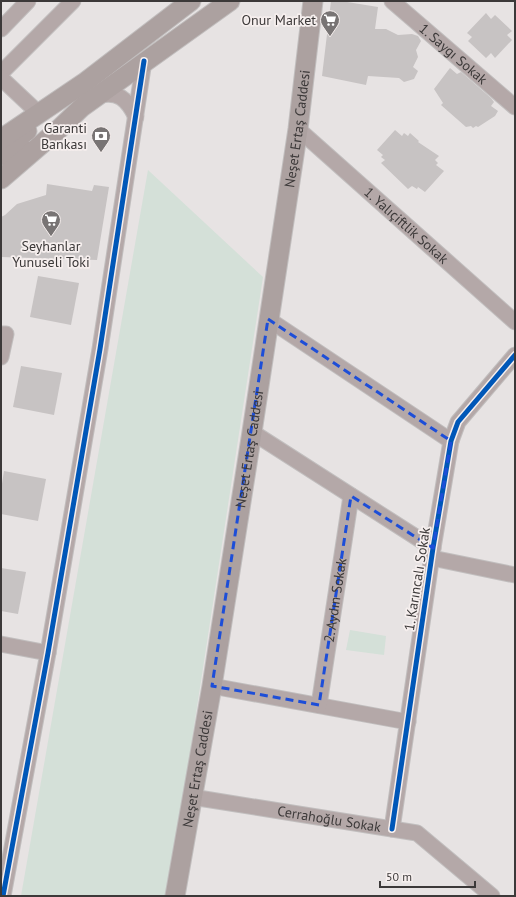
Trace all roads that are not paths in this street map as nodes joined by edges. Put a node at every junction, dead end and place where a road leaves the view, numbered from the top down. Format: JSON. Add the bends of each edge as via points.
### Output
{"nodes":[{"id":1,"x":28,"y":1,"type":"edge"},
{"id":2,"x":73,"y":1,"type":"edge"},
{"id":3,"x":191,"y":1,"type":"edge"},
{"id":4,"x":230,"y":1,"type":"edge"},
{"id":5,"x":313,"y":1,"type":"edge"},
{"id":6,"x":392,"y":1,"type":"edge"},
{"id":7,"x":1,"y":29,"type":"edge"},
{"id":8,"x":144,"y":61,"type":"junction"},
{"id":9,"x":1,"y":73,"type":"edge"},
{"id":10,"x":1,"y":78,"type":"edge"},
{"id":11,"x":79,"y":86,"type":"junction"},
{"id":12,"x":97,"y":96,"type":"junction"},
{"id":13,"x":515,"y":107,"type":"edge"},
{"id":14,"x":34,"y":109,"type":"dead end"},
{"id":15,"x":136,"y":118,"type":"junction"},
{"id":16,"x":298,"y":129,"type":"junction"},
{"id":17,"x":1,"y":139,"type":"edge"},
{"id":18,"x":32,"y":151,"type":"junction"},
{"id":19,"x":4,"y":176,"type":"edge"},
{"id":20,"x":268,"y":319,"type":"junction"},
{"id":21,"x":515,"y":322,"type":"edge"},
{"id":22,"x":1,"y":334,"type":"edge"},
{"id":23,"x":515,"y":355,"type":"edge"},
{"id":24,"x":1,"y":357,"type":"edge"},
{"id":25,"x":252,"y":432,"type":"junction"},
{"id":26,"x":451,"y":441,"type":"junction"},
{"id":27,"x":351,"y":496,"type":"junction"},
{"id":28,"x":432,"y":553,"type":"junction"},
{"id":29,"x":515,"y":575,"type":"edge"},
{"id":30,"x":1,"y":644,"type":"edge"},
{"id":31,"x":48,"y":653,"type":"junction"},
{"id":32,"x":212,"y":686,"type":"junction"},
{"id":33,"x":319,"y":705,"type":"junction"},
{"id":34,"x":408,"y":722,"type":"junction"},
{"id":35,"x":192,"y":797,"type":"junction"},
{"id":36,"x":392,"y":829,"type":"junction"},
{"id":37,"x":3,"y":896,"type":"edge"},
{"id":38,"x":175,"y":896,"type":"edge"},
{"id":39,"x":492,"y":896,"type":"edge"}],
"edges":[{"from":1,"to":7,"type":"street"},
{"from":2,"to":9,"type":"street"},
{"from":3,"to":11,"type":"main road"},
{"from":4,"to":8,"type":"main road"},
{"from":5,"to":16,"type":"main road","name":"Neşet Ertaş Caddesi"},
{"from":6,"to":13,"type":"street","name":"1. Saygı Sokak"},
{"from":8,"to":12,"type":"main road"},
{"from":8,"to":15,"type":"street"},
{"from":10,"to":14,"type":"street"},
{"from":11,"to":17,"type":"main road"},
{"from":11,"to":18,"type":"main road","via":[[70,98],[47,118],[16,139],[6,156],[13,157]]},
{"from":12,"to":15,"type":"street","via":[[108,93],[122,98],[132,108]]},
{"from":12,"to":18,"type":"main road"},
{"from":15,"to":31,"type":"street","via":[[99,357]]},
{"from":16,"to":20,"type":"main road","name":"Neşet Ertaş Caddesi"},
{"from":16,"to":21,"type":"street","name":"1. Yalıçiftlik Sokak"},
{"from":18,"to":19,"type":"main road"},
{"from":20,"to":25,"type":"main road","name":"Neşet Ertaş Caddesi"},
{"from":20,"to":26,"type":"street"},
{"from":22,"to":24,"type":"street","via":[[6,334]]},
{"from":23,"to":26,"type":"street","name":"1. Karıncalı Sokak","via":[[458,422]]},
{"from":25,"to":27,"type":"street"},
{"from":25,"to":32,"type":"main road","name":"Neşet Ertaş Caddesi"},
{"from":26,"to":28,"type":"street","name":"1. Karıncalı Sokak"},
{"from":27,"to":28,"type":"street"},
{"from":27,"to":33,"type":"street","name":"2. Aydın Sokak"},
{"from":28,"to":29,"type":"street"},
{"from":28,"to":34,"type":"street","name":"1. Karıncalı Sokak"},
{"from":30,"to":31,"type":"street"},
{"from":31,"to":37,"type":"street"},
{"from":32,"to":33,"type":"street"},
{"from":32,"to":35,"type":"main road","name":"Neşet Ertaş Caddesi"},
{"from":33,"to":34,"type":"street"},
{"from":34,"to":36,"type":"street","name":"1. Karıncalı Sokak"},
{"from":35,"to":36,"type":"street","name":"Cerrahoğlu Sokak"},
{"from":35,"to":38,"type":"main road","name":"Neşet Ertaş Caddesi"},
{"from":36,"to":39,"type":"street","name":"Cerrahoğlu Sokak","via":[[417,832]]}]}
